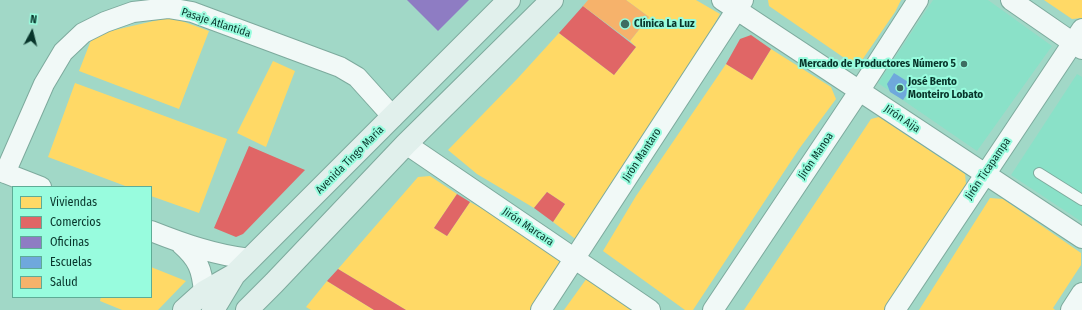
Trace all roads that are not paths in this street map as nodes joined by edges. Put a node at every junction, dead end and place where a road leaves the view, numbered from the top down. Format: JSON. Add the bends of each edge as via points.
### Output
{"nodes":[{"id":1,"x":509,"y":0,"type":"edge"},
{"id":2,"x":918,"y":0,"type":"edge"},
{"id":3,"x":1011,"y":0,"type":"edge"},
{"id":4,"x":546,"y":2,"type":"edge"},
{"id":5,"x":734,"y":3,"type":"edge"},
{"id":6,"x":166,"y":4,"type":"edge"},
{"id":7,"x":1079,"y":40,"type":"edge"},
{"id":8,"x":860,"y":90,"type":"junction"},
{"id":9,"x":393,"y":117,"type":"junction"},
{"id":10,"x":406,"y":144,"type":"junction"},
{"id":11,"x":2,"y":172,"type":"edge"},
{"id":12,"x":1039,"y":173,"type":"dead end"},
{"id":13,"x":984,"y":175,"type":"junction"},
{"id":14,"x":38,"y":186,"type":"edge"},
{"id":15,"x":1082,"y":200,"type":"edge"},
{"id":16,"x":152,"y":231,"type":"edge"},
{"id":17,"x":1082,"y":238,"type":"edge"},
{"id":18,"x":179,"y":242,"type":"junction"},
{"id":19,"x":574,"y":258,"type":"junction"},
{"id":20,"x":250,"y":259,"type":"junction"},
{"id":21,"x":274,"y":283,"type":"junction"},
{"id":22,"x":1082,"y":293,"type":"edge"},
{"id":23,"x":209,"y":301,"type":"edge"},
{"id":24,"x":184,"y":310,"type":"edge"},
{"id":25,"x":246,"y":310,"type":"edge"},
{"id":26,"x":258,"y":310,"type":"edge"},
{"id":27,"x":541,"y":310,"type":"edge"},
{"id":28,"x":650,"y":310,"type":"edge"},
{"id":29,"x":713,"y":310,"type":"edge"},
{"id":30,"x":895,"y":310,"type":"edge"},
{"id":31,"x":1071,"y":310,"type":"edge"}],
"edges":[{"from":1,"to":9,"type":"main road","name":"Avenida Tingo María"},
{"from":2,"to":8,"type":"street","name":"Jirón Manoa"},
{"from":3,"to":7,"type":"street"},
{"from":4,"to":10,"type":"main road"},
{"from":5,"to":8,"type":"street","name":"Jirón Aija"},
{"from":5,"to":19,"type":"street","name":"Jirón Mantaro"},
{"from":6,"to":9,"type":"street","name":"Pasaje Atlantida","via":[[340,67],[358,77]]},
{"from":6,"to":11,"type":"street","name":"Pasaje Atlantida","via":[[134,12],[83,32],[63,52],[44,84]]},
{"from":7,"to":13,"type":"street","name":"Jirón Ticapampa"},
{"from":8,"to":13,"type":"street","name":"Jirón Aija"},
{"from":8,"to":29,"type":"street","name":"Jirón Manoa"},
{"from":9,"to":20,"type":"main road","name":"Avenida Tingo María"},
{"from":10,"to":19,"type":"street","name":"Jirón Marcara"},
{"from":10,"to":21,"type":"main road"},
{"from":11,"to":14,"type":"street"},
{"from":12,"to":15,"type":"lane"},
{"from":13,"to":17,"type":"street","name":"Jirón Aija"},
{"from":13,"to":30,"type":"street","name":"Jirón Ticapampa"},
{"from":16,"to":18,"type":"street"},
{"from":18,"to":20,"type":"street","via":[[214,254]]},
{"from":18,"to":23,"type":"street","via":[[194,255],[203,273]]},
{"from":19,"to":27,"type":"street","name":"Jirón Mantaro"},
{"from":19,"to":28,"type":"street","name":"Jirón Marcara"},
{"from":20,"to":23,"type":"main road","name":"Avenida Tingo María"},
{"from":21,"to":25,"type":"main road"},
{"from":21,"to":26,"type":"main road"},
{"from":22,"to":31,"type":"street"},
{"from":23,"to":24,"type":"main road","name":"Avenida Tingo María"}]}
